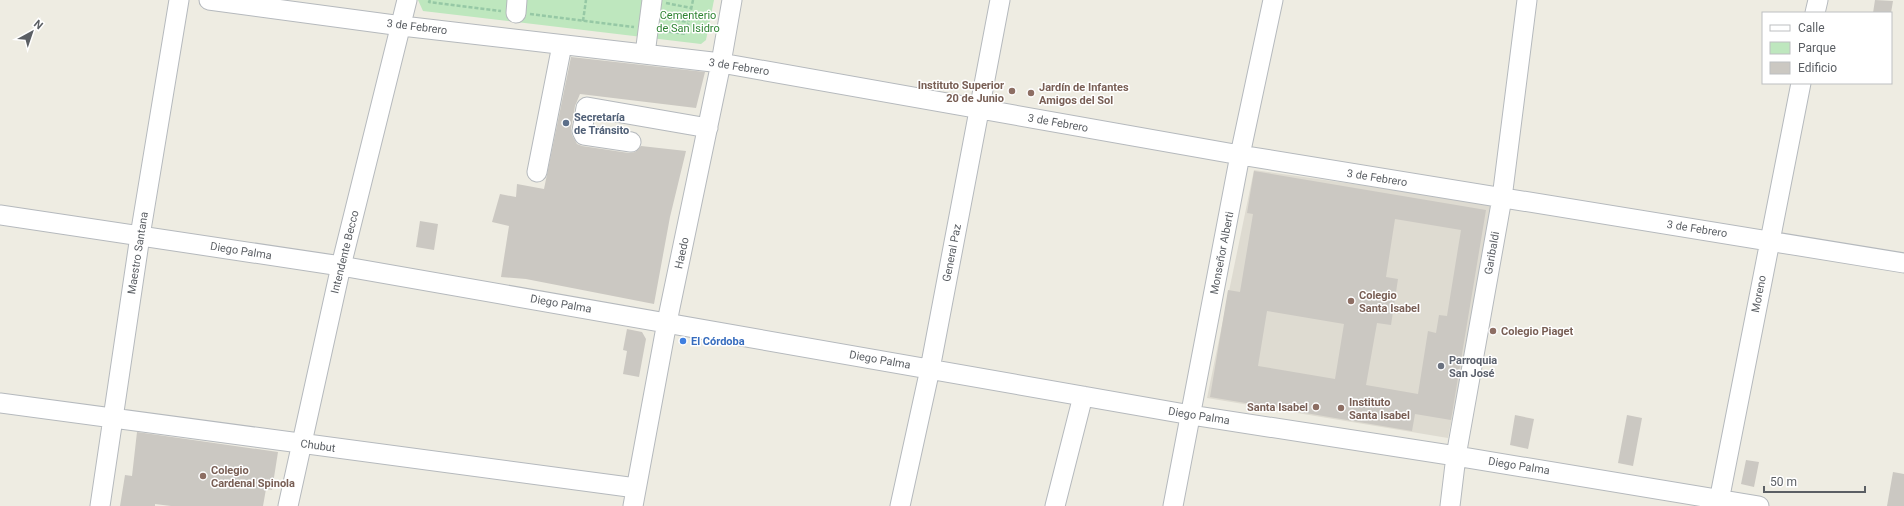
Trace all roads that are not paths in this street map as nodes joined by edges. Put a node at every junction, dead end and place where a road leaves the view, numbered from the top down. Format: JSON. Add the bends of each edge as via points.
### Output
{"nodes":[{"id":1,"x":179,"y":0,"type":"edge"},
{"id":2,"x":209,"y":0,"type":"edge"},
{"id":3,"x":407,"y":0,"type":"edge"},
{"id":4,"x":732,"y":0,"type":"edge"},
{"id":5,"x":1000,"y":0,"type":"edge"},
{"id":6,"x":1273,"y":0,"type":"edge"},
{"id":7,"x":1527,"y":0,"type":"edge"},
{"id":8,"x":1818,"y":0,"type":"edge"},
{"id":9,"x":650,"y":11,"type":"edge"},
{"id":10,"x":1815,"y":12,"type":"edge"},
{"id":11,"x":402,"y":26,"type":"junction"},
{"id":12,"x":562,"y":44,"type":"junction"},
{"id":13,"x":645,"y":54,"type":"junction"},
{"id":14,"x":721,"y":64,"type":"junction"},
{"id":15,"x":1801,"y":84,"type":"edge"},
{"id":16,"x":980,"y":109,"type":"junction"},
{"id":17,"x":708,"y":128,"type":"junction"},
{"id":18,"x":631,"y":142,"type":"dead end"},
{"id":19,"x":1240,"y":155,"type":"junction"},
{"id":20,"x":537,"y":172,"type":"dead end"},
{"id":21,"x":1502,"y":198,"type":"junction"},
{"id":22,"x":0,"y":215,"type":"edge"},
{"id":23,"x":140,"y":236,"type":"junction"},
{"id":24,"x":1769,"y":241,"type":"junction"},
{"id":25,"x":1904,"y":263,"type":"edge"},
{"id":26,"x":341,"y":266,"type":"junction"},
{"id":27,"x":667,"y":322,"type":"junction"},
{"id":28,"x":930,"y":369,"type":"junction"},
{"id":29,"x":1083,"y":396,"type":"junction"},
{"id":30,"x":0,"y":403,"type":"edge"},
{"id":31,"x":1191,"y":415,"type":"junction"},
{"id":32,"x":114,"y":418,"type":"junction"},
{"id":33,"x":301,"y":443,"type":"junction"},
{"id":34,"x":1456,"y":456,"type":"junction"},
{"id":35,"x":634,"y":497,"type":"edge"},
{"id":36,"x":1718,"y":503,"type":"edge"},
{"id":37,"x":100,"y":506,"type":"edge"},
{"id":38,"x":288,"y":506,"type":"edge"},
{"id":39,"x":900,"y":506,"type":"edge"},
{"id":40,"x":1056,"y":506,"type":"edge"},
{"id":41,"x":1173,"y":506,"type":"edge"},
{"id":42,"x":1450,"y":506,"type":"edge"},
{"id":43,"x":1759,"y":506,"type":"edge"}],
"edges":[{"from":1,"to":23,"type":"street","name":"Maestro Santana"},
{"from":2,"to":11,"type":"street","name":"3 de Febrero"},
{"from":3,"to":11,"type":"street","name":"Intendente Becco"},
{"from":4,"to":14,"type":"street","name":"Haedo"},
{"from":5,"to":16,"type":"street","name":"General Paz"},
{"from":6,"to":19,"type":"street","name":"Monseñor Alberti"},
{"from":7,"to":21,"type":"street","name":"Garibaldi"},
{"from":8,"to":10,"type":"street"},
{"from":9,"to":13,"type":"street"},
{"from":11,"to":12,"type":"street","name":"3 de Febrero"},
{"from":11,"to":26,"type":"street","name":"Intendente Becco"},
{"from":12,"to":13,"type":"street","name":"3 de Febrero"},
{"from":12,"to":20,"type":"street"},
{"from":13,"to":14,"type":"street","name":"3 de Febrero"},
{"from":14,"to":16,"type":"street","name":"3 de Febrero"},
{"from":14,"to":17,"type":"street","name":"Haedo"},
{"from":15,"to":24,"type":"street","name":"Moreno"},
{"from":16,"to":19,"type":"street","name":"3 de Febrero"},
{"from":16,"to":28,"type":"street","name":"General Paz"},
{"from":17,"to":18,"type":"street","via":[[586,108],[582,131],[584,135]]},
{"from":17,"to":27,"type":"street","name":"Haedo"},
{"from":19,"to":21,"type":"street","name":"3 de Febrero"},
{"from":19,"to":31,"type":"street","name":"Monseñor Alberti"},
{"from":21,"to":24,"type":"street","name":"3 de Febrero"},
{"from":21,"to":34,"type":"street","name":"Garibaldi"},
{"from":22,"to":23,"type":"street","name":"Diego Palma"},
{"from":23,"to":26,"type":"street","name":"Diego Palma"},
{"from":23,"to":32,"type":"street","name":"Maestro Santana"},
{"from":24,"to":25,"type":"street","name":"3 de Febrero"},
{"from":24,"to":36,"type":"street","name":"Moreno"},
{"from":26,"to":27,"type":"street","name":"Diego Palma"},
{"from":26,"to":33,"type":"street","name":"Intendente Becco"},
{"from":27,"to":28,"type":"street","name":"Diego Palma"},
{"from":27,"to":35,"type":"street","name":"Haedo"},
{"from":28,"to":29,"type":"street","name":"Diego Palma"},
{"from":28,"to":39,"type":"street","name":"General Paz"},
{"from":29,"to":31,"type":"street","name":"Diego Palma"},
{"from":29,"to":40,"type":"street"},
{"from":30,"to":32,"type":"street","name":"Chubut"},
{"from":31,"to":34,"type":"street","name":"Diego Palma"},
{"from":31,"to":41,"type":"street","name":"Monseñor Alberti"},
{"from":32,"to":33,"type":"street","name":"Chubut"},
{"from":32,"to":37,"type":"street","name":"Maestro Santana"},
{"from":33,"to":35,"type":"street","name":"Chubut"},
{"from":33,"to":38,"type":"street","name":"Intendente Becco"},
{"from":34,"to":36,"type":"street","name":"Diego Palma"},
{"from":34,"to":42,"type":"street","name":"Garibaldi"},
{"from":36,"to":43,"type":"street","name":"Diego Palma"}]}
